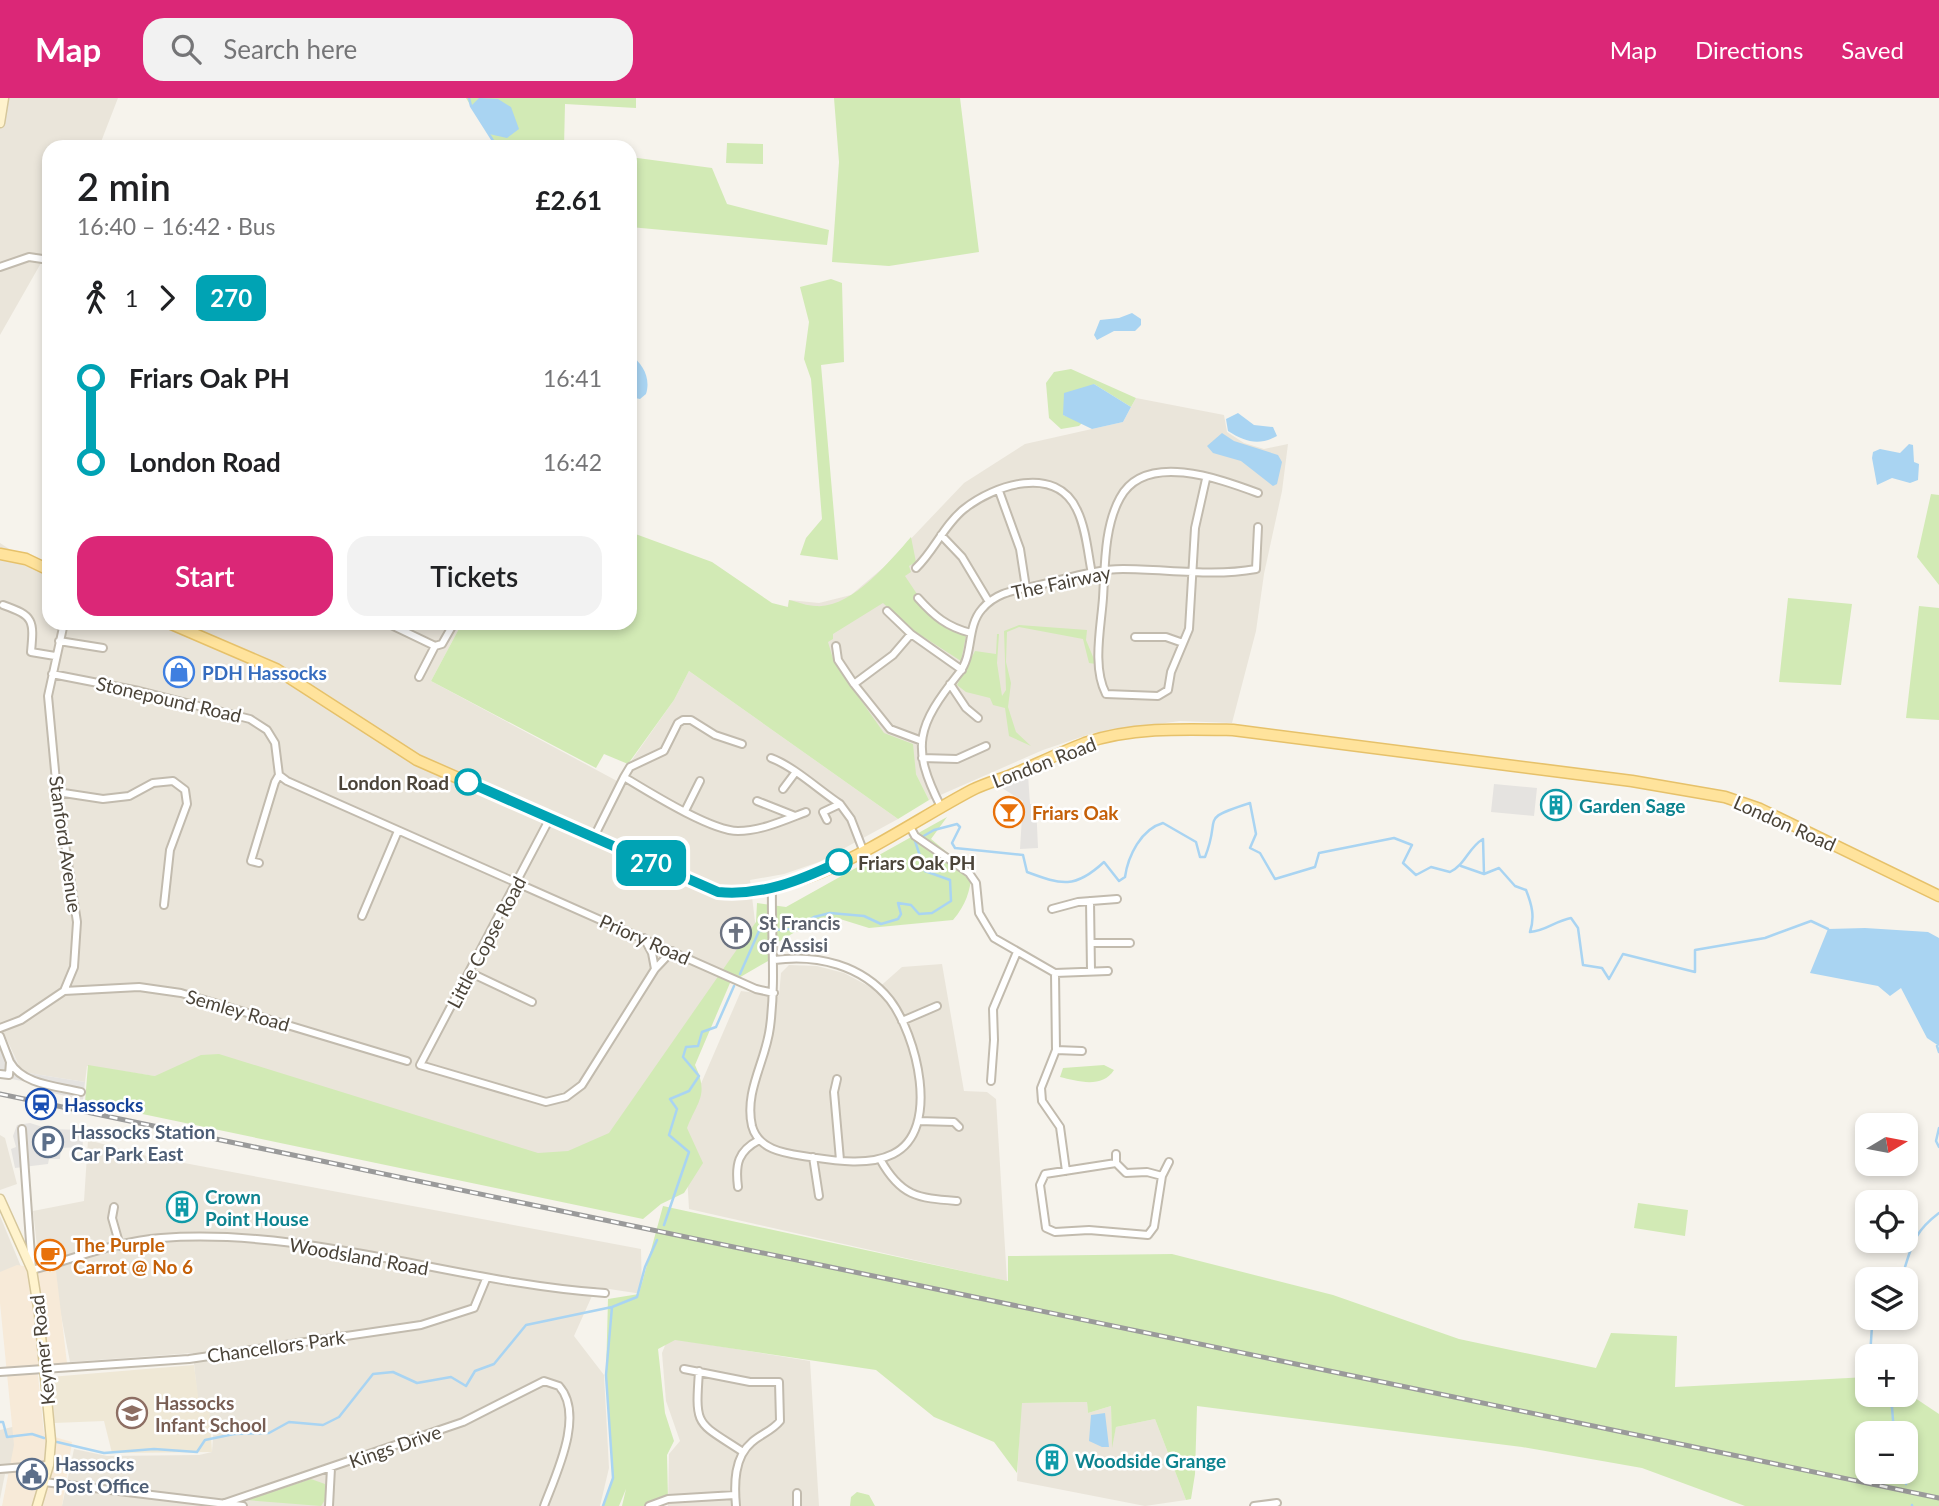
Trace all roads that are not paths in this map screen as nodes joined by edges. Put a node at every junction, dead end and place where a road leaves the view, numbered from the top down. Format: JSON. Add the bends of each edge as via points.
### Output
{"nodes":[{"id":1,"x":5,"y":98,"type":"edge"},
{"id":2,"x":0,"y":123,"type":"edge"},
{"id":3,"x":42,"y":259,"type":"edge"},
{"id":4,"x":0,"y":267,"type":"edge"},
{"id":5,"x":1206,"y":479,"type":"junction"},
{"id":6,"x":999,"y":491,"type":"junction"},
{"id":7,"x":1258,"y":493,"type":"dead end"},
{"id":8,"x":1258,"y":527,"type":"dead end"},
{"id":9,"x":941,"y":535,"type":"junction"},
{"id":10,"x":0,"y":554,"type":"edge"},
{"id":11,"x":42,"y":567,"type":"edge"},
{"id":12,"x":916,"y":568,"type":"dead end"},
{"id":13,"x":1105,"y":571,"type":"junction"},
{"id":14,"x":1194,"y":571,"type":"junction"},
{"id":15,"x":1092,"y":573,"type":"junction"},
{"id":16,"x":1026,"y":588,"type":"junction"},
{"id":17,"x":918,"y":598,"type":"dead end"},
{"id":18,"x":989,"y":602,"type":"junction"},
{"id":19,"x":2,"y":605,"type":"dead end"},
{"id":20,"x":887,"y":611,"type":"dead end"},
{"id":21,"x":62,"y":630,"type":"edge"},
{"id":22,"x":185,"y":630,"type":"edge"},
{"id":23,"x":402,"y":630,"type":"edge"},
{"id":24,"x":450,"y":630,"type":"edge"},
{"id":25,"x":971,"y":633,"type":"junction"},
{"id":26,"x":911,"y":634,"type":"junction"},
{"id":27,"x":1135,"y":638,"type":"dead end"},
{"id":28,"x":59,"y":641,"type":"junction"},
{"id":29,"x":1183,"y":643,"type":"junction"},
{"id":30,"x":435,"y":646,"type":"junction"},
{"id":31,"x":836,"y":646,"type":"dead end"},
{"id":32,"x":103,"y":648,"type":"dead end"},
{"id":33,"x":55,"y":656,"type":"junction"},
{"id":34,"x":962,"y":670,"type":"junction"},
{"id":35,"x":52,"y":674,"type":"junction"},
{"id":36,"x":419,"y":677,"type":"dead end"},
{"id":37,"x":854,"y":684,"type":"junction"},
{"id":38,"x":950,"y":684,"type":"junction"},
{"id":39,"x":978,"y":718,"type":"dead end"},
{"id":40,"x":922,"y":741,"type":"junction"},
{"id":41,"x":742,"y":744,"type":"dead end"},
{"id":42,"x":986,"y":746,"type":"dead end"},
{"id":43,"x":771,"y":758,"type":"dead end"},
{"id":44,"x":922,"y":758,"type":"junction"},
{"id":45,"x":795,"y":773,"type":"junction"},
{"id":46,"x":279,"y":775,"type":"junction"},
{"id":47,"x":624,"y":777,"type":"junction"},
{"id":48,"x":700,"y":781,"type":"dead end"},
{"id":49,"x":783,"y":789,"type":"dead end"},
{"id":50,"x":57,"y":792,"type":"junction"},
{"id":51,"x":757,"y":801,"type":"dead end"},
{"id":52,"x":840,"y":804,"type":"junction"},
{"id":53,"x":941,"y":807,"type":"junction"},
{"id":54,"x":685,"y":811,"type":"junction"},
{"id":55,"x":806,"y":812,"type":"dead end"},
{"id":56,"x":796,"y":816,"type":"junction"},
{"id":57,"x":550,"y":818,"type":"junction"},
{"id":58,"x":827,"y":820,"type":"dead end"},
{"id":59,"x":909,"y":825,"type":"junction"},
{"id":60,"x":398,"y":831,"type":"junction"},
{"id":61,"x":594,"y":837,"type":"junction"},
{"id":62,"x":863,"y":850,"type":"junction"},
{"id":63,"x":259,"y":863,"type":"dead end"},
{"id":64,"x":517,"y":883,"type":"junction"},
{"id":65,"x":772,"y":889,"type":"junction"},
{"id":66,"x":1939,"y":896,"type":"edge"},
{"id":67,"x":1117,"y":899,"type":"dead end"},
{"id":68,"x":1090,"y":901,"type":"junction"},
{"id":69,"x":164,"y":905,"type":"dead end"},
{"id":70,"x":1052,"y":909,"type":"dead end"},
{"id":71,"x":362,"y":916,"type":"dead end"},
{"id":72,"x":644,"y":938,"type":"junction"},
{"id":73,"x":1091,"y":943,"type":"junction"},
{"id":74,"x":1130,"y":943,"type":"dead end"},
{"id":75,"x":672,"y":951,"type":"junction"},
{"id":76,"x":1017,"y":952,"type":"junction"},
{"id":77,"x":774,"y":960,"type":"junction"},
{"id":78,"x":655,"y":969,"type":"junction"},
{"id":79,"x":1091,"y":971,"type":"junction"},
{"id":80,"x":1108,"y":971,"type":"dead end"},
{"id":81,"x":471,"y":973,"type":"junction"},
{"id":82,"x":1055,"y":973,"type":"junction"},
{"id":83,"x":64,"y":991,"type":"junction"},
{"id":84,"x":774,"y":993,"type":"junction"},
{"id":85,"x":531,"y":1002,"type":"dead end"},
{"id":86,"x":937,"y":1006,"type":"dead end"},
{"id":87,"x":902,"y":1021,"type":"junction"},
{"id":88,"x":0,"y":1028,"type":"edge"},
{"id":89,"x":0,"y":1036,"type":"edge"},
{"id":90,"x":1056,"y":1050,"type":"junction"},
{"id":91,"x":1082,"y":1051,"type":"dead end"},
{"id":92,"x":407,"y":1061,"type":"dead end"},
{"id":93,"x":10,"y":1062,"type":"junction"},
{"id":94,"x":0,"y":1074,"type":"edge"},
{"id":95,"x":837,"y":1079,"type":"dead end"},
{"id":96,"x":991,"y":1082,"type":"dead end"},
{"id":97,"x":81,"y":1092,"type":"dead end"},
{"id":98,"x":918,"y":1121,"type":"junction"},
{"id":99,"x":959,"y":1126,"type":"dead end"},
{"id":100,"x":22,"y":1129,"type":"dead end"},
{"id":101,"x":759,"y":1140,"type":"junction"},
{"id":102,"x":1116,"y":1154,"type":"dead end"},
{"id":103,"x":813,"y":1157,"type":"junction"},
{"id":104,"x":880,"y":1159,"type":"junction"},
{"id":105,"x":840,"y":1160,"type":"junction"},
{"id":106,"x":1169,"y":1162,"type":"dead end"},
{"id":107,"x":1116,"y":1163,"type":"junction"},
{"id":108,"x":1066,"y":1171,"type":"junction"},
{"id":109,"x":1162,"y":1176,"type":"junction"},
{"id":110,"x":738,"y":1187,"type":"dead end"},
{"id":111,"x":819,"y":1196,"type":"dead end"},
{"id":112,"x":0,"y":1199,"type":"edge"},
{"id":113,"x":957,"y":1201,"type":"dead end"},
{"id":114,"x":114,"y":1207,"type":"dead end"},
{"id":115,"x":120,"y":1246,"type":"junction"},
{"id":116,"x":32,"y":1270,"type":"junction"},
{"id":117,"x":486,"y":1279,"type":"junction"},
{"id":118,"x":605,"y":1293,"type":"dead end"},
{"id":119,"x":44,"y":1369,"type":"junction"},
{"id":120,"x":684,"y":1370,"type":"dead end"},
{"id":121,"x":699,"y":1371,"type":"junction"},
{"id":122,"x":0,"y":1373,"type":"edge"},
{"id":123,"x":743,"y":1452,"type":"junction"},
{"id":124,"x":49,"y":1465,"type":"junction"},
{"id":125,"x":331,"y":1468,"type":"junction"},
{"id":126,"x":0,"y":1469,"type":"edge"},
{"id":127,"x":44,"y":1482,"type":"junction"},
{"id":128,"x":797,"y":1493,"type":"dead end"},
{"id":129,"x":735,"y":1495,"type":"junction"},
{"id":130,"x":225,"y":1503,"type":"junction"},
{"id":131,"x":1277,"y":1503,"type":"dead end"},
{"id":132,"x":37,"y":1506,"type":"edge"},
{"id":133,"x":243,"y":1506,"type":"edge"},
{"id":134,"x":329,"y":1506,"type":"edge"},
{"id":135,"x":544,"y":1506,"type":"edge"},
{"id":136,"x":649,"y":1506,"type":"edge"},
{"id":137,"x":736,"y":1506,"type":"edge"},
{"id":138,"x":797,"y":1506,"type":"edge"},
{"id":139,"x":1254,"y":1506,"type":"edge"}],
"edges":[{"from":1,"to":2,"type":"main road"},
{"from":3,"to":4,"type":"street","via":[[29,257]]},
{"from":5,"to":7,"type":"street","via":[[1224,480]]},
{"from":5,"to":13,"type":"street","via":[[1155,473],[1128,486],[1113,515]]},
{"from":5,"to":14,"type":"street","via":[[1195,528]]},
{"from":6,"to":9,"type":"street","via":[[964,509]]},
{"from":6,"to":15,"type":"street","via":[[1038,482],[1058,488],[1077,510]]},
{"from":6,"to":16,"type":"street","via":[[1020,550]]},
{"from":8,"to":14,"type":"street","name":"The Fairway","via":[[1256,569]]},
{"from":9,"to":12,"type":"street"},
{"from":9,"to":18,"type":"street","via":[[962,557]]},
{"from":10,"to":11,"type":"main road"},
{"from":13,"to":14,"type":"street","name":"The Fairway"},
{"from":13,"to":15,"type":"street","name":"The Fairway"},
{"from":13,"to":29,"type":"street","via":[[1099,652],[1106,694],[1158,696],[1168,690]]},
{"from":14,"to":29,"type":"street","via":[[1189,629]]},
{"from":15,"to":16,"type":"street","name":"The Fairway"},
{"from":16,"to":18,"type":"street","name":"The Fairway"},
{"from":17,"to":25,"type":"street","via":[[935,617]]},
{"from":18,"to":25,"type":"street","name":"The Fairway","via":[[977,614]]},
{"from":19,"to":33,"type":"street","via":[[31,620],[31,652]]},
{"from":20,"to":26,"type":"street"},
{"from":21,"to":28,"type":"street","name":"Stanford Avenue"},
{"from":22,"to":57,"type":"main road","name":"London Road","via":[[276,669],[417,760]]},
{"from":23,"to":30,"type":"street"},
{"from":24,"to":30,"type":"street","via":[[442,644]]},
{"from":25,"to":34,"type":"street","name":"The Fairway"},
{"from":26,"to":34,"type":"street"},
{"from":26,"to":37,"type":"street"},
{"from":27,"to":29,"type":"street","via":[[1166,637]]},
{"from":28,"to":32,"type":"street"},
{"from":28,"to":33,"type":"street","name":"Stanford Avenue"},
{"from":30,"to":36,"type":"street"},
{"from":31,"to":37,"type":"street","via":[[838,660]]},
{"from":33,"to":35,"type":"street","name":"Stanford Avenue"},
{"from":34,"to":38,"type":"street","name":"The Fairway"},
{"from":35,"to":46,"type":"street","name":"Stonepound Road","via":[[250,719],[267,730],[275,743]]},
{"from":35,"to":50,"type":"street","name":"Stanford Avenue","via":[[48,696]]},
{"from":37,"to":40,"type":"street","via":[[890,729]]},
{"from":38,"to":39,"type":"street"},
{"from":38,"to":40,"type":"street","name":"The Fairway","via":[[926,723]]},
{"from":40,"to":44,"type":"street","name":"The Fairway"},
{"from":41,"to":47,"type":"street","via":[[683,720],[677,723],[664,751],[629,767]]},
{"from":42,"to":44,"type":"street","via":[[957,758]]},
{"from":43,"to":45,"type":"street"},
{"from":44,"to":53,"type":"street","name":"The Fairway"},
{"from":45,"to":49,"type":"street"},
{"from":45,"to":52,"type":"street"},
{"from":46,"to":60,"type":"street"},
{"from":46,"to":63,"type":"street","via":[[251,861]]},
{"from":47,"to":54,"type":"street"},
{"from":47,"to":61,"type":"street"},
{"from":48,"to":54,"type":"street"},
{"from":50,"to":69,"type":"street","via":[[103,799],[129,796],[153,783],[173,781],[185,790],[187,804],[170,850]]},
{"from":50,"to":83,"type":"street","name":"Stanford Avenue","via":[[77,922],[74,967]]},
{"from":51,"to":56,"type":"street"},
{"from":52,"to":58,"type":"street","via":[[823,812]]},
{"from":52,"to":62,"type":"street"},
{"from":53,"to":59,"type":"main road","name":"London Road"},
{"from":53,"to":66,"type":"main road","name":"London Road","via":[[1087,743],[1149,731],[1233,730],[1725,797],[1760,809]]},
{"from":54,"to":56,"type":"street","via":[[734,831]]},
{"from":55,"to":56,"type":"street"},
{"from":57,"to":61,"type":"main road","name":"London Road"},
{"from":57,"to":64,"type":"street","name":"Little Copse Road"},
{"from":59,"to":62,"type":"main road","name":"London Road"},
{"from":59,"to":76,"type":"street","via":[[919,839],[969,873],[976,883],[984,923],[994,937]]},
{"from":60,"to":64,"type":"street"},
{"from":60,"to":71,"type":"street"},
{"from":61,"to":65,"type":"main road","name":"London Road","via":[[718,892]]},
{"from":62,"to":65,"type":"main road","name":"London Road"},
{"from":64,"to":72,"type":"street","name":"Priory Road"},
{"from":64,"to":81,"type":"street","name":"Little Copse Road"},
{"from":65,"to":77,"type":"street"},
{"from":67,"to":68,"type":"street"},
{"from":68,"to":70,"type":"street"},
{"from":68,"to":73,"type":"street"},
{"from":72,"to":75,"type":"street","name":"Priory Road"},
{"from":72,"to":78,"type":"street"},
{"from":73,"to":74,"type":"street"},
{"from":73,"to":79,"type":"street"},
{"from":75,"to":78,"type":"street"},
{"from":75,"to":84,"type":"street","name":"Priory Road"},
{"from":76,"to":82,"type":"street"},
{"from":76,"to":96,"type":"street","via":[[993,1009]]},
{"from":77,"to":84,"type":"street"},
{"from":77,"to":87,"type":"street","via":[[807,958],[847,967],[889,999]]},
{"from":78,"to":81,"type":"street","name":"Little Copse Road","via":[[582,1085],[566,1097],[546,1101],[421,1065]]},
{"from":79,"to":80,"type":"street"},
{"from":79,"to":82,"type":"street"},
{"from":81,"to":85,"type":"street"},
{"from":82,"to":90,"type":"street"},
{"from":83,"to":88,"type":"street","via":[[21,1020]]},
{"from":83,"to":92,"type":"street","name":"Semley Road","via":[[139,987],[180,993]]},
{"from":84,"to":101,"type":"street","via":[[750,1109]]},
{"from":86,"to":87,"type":"street"},
{"from":87,"to":98,"type":"street","via":[[915,1055]]},
{"from":89,"to":93,"type":"street"},
{"from":90,"to":91,"type":"street"},
{"from":90,"to":108,"type":"street","via":[[1041,1088],[1042,1101],[1060,1127]]},
{"from":93,"to":94,"type":"street","via":[[9,1075]]},
{"from":93,"to":97,"type":"street","via":[[30,1080]]},
{"from":95,"to":105,"type":"street"},
{"from":98,"to":99,"type":"street"},
{"from":98,"to":104,"type":"street","via":[[912,1136],[896,1153]]},
{"from":100,"to":116,"type":"street"},
{"from":101,"to":103,"type":"street","via":[[784,1153]]},
{"from":101,"to":110,"type":"street","via":[[745,1147],[737,1160]]},
{"from":102,"to":107,"type":"street"},
{"from":103,"to":105,"type":"street"},
{"from":103,"to":111,"type":"street"},
{"from":104,"to":105,"type":"street"},
{"from":104,"to":113,"type":"street","via":[[908,1194]]},
{"from":106,"to":109,"type":"street"},
{"from":107,"to":108,"type":"street"},
{"from":107,"to":109,"type":"street","via":[[1126,1173]]},
{"from":108,"to":109,"type":"street","via":[[1045,1174],[1040,1185],[1046,1228],[1055,1232],[1148,1235],[1154,1227]]},
{"from":112,"to":116,"type":"main road","name":"Keymer Road"},
{"from":114,"to":115,"type":"street","via":[[112,1218]]},
{"from":115,"to":116,"type":"street","name":"Woodsland Road"},
{"from":115,"to":117,"type":"street","name":"Woodsland Road","via":[[158,1238],[254,1239]]},
{"from":116,"to":119,"type":"main road","name":"Keymer Road"},
{"from":117,"to":118,"type":"street","name":"Woodsland Road"},
{"from":117,"to":119,"type":"street","name":"Chancellors Park","via":[[474,1308],[421,1325],[189,1359]]},
{"from":119,"to":122,"type":"street","name":"Chancellors Park"},
{"from":119,"to":124,"type":"main road","name":"Keymer Road"},
{"from":120,"to":121,"type":"street"},
{"from":121,"to":123,"type":"street","via":[[696,1412],[702,1423]]},
{"from":121,"to":123,"type":"street","via":[[750,1382],[779,1382],[780,1421]]},
{"from":123,"to":129,"type":"street"},
{"from":124,"to":126,"type":"street"},
{"from":124,"to":127,"type":"main road","name":"Keymer Road"},
{"from":125,"to":130,"type":"street","name":"Kings Drive"},
{"from":125,"to":134,"type":"street"},
{"from":125,"to":135,"type":"street","name":"Kings Drive","via":[[463,1422],[544,1381],[559,1385],[566,1394],[569,1415],[563,1454]]},
{"from":127,"to":130,"type":"street"},
{"from":127,"to":132,"type":"main road","name":"Keymer Road"},
{"from":128,"to":138,"type":"street"},
{"from":129,"to":136,"type":"street","via":[[668,1499]]},
{"from":129,"to":137,"type":"street"},
{"from":130,"to":133,"type":"street"},
{"from":131,"to":139,"type":"street"}]}
